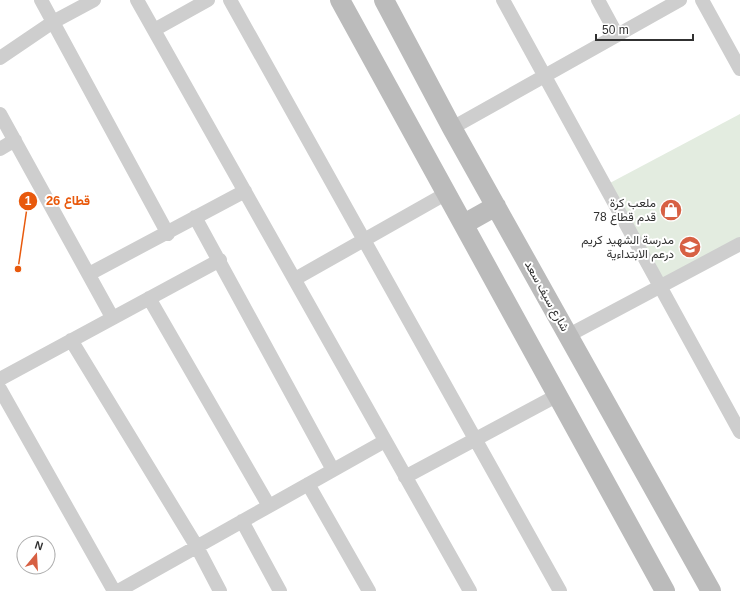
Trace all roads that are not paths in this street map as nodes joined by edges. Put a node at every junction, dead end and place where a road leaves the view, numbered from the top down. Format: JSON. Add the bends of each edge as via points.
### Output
{"nodes":[{"id":1,"x":41,"y":0,"type":"edge"},
{"id":2,"x":94,"y":0,"type":"edge"},
{"id":3,"x":137,"y":0,"type":"edge"},
{"id":4,"x":208,"y":0,"type":"edge"},
{"id":5,"x":230,"y":0,"type":"edge"},
{"id":6,"x":340,"y":0,"type":"edge"},
{"id":7,"x":384,"y":0,"type":"edge"},
{"id":8,"x":503,"y":0,"type":"edge"},
{"id":9,"x":598,"y":0,"type":"edge"},
{"id":10,"x":680,"y":0,"type":"edge"},
{"id":11,"x":702,"y":0,"type":"edge"},
{"id":12,"x":52,"y":22,"type":"junction"},
{"id":13,"x":154,"y":30,"type":"junction"},
{"id":14,"x":617,"y":35,"type":"junction"},
{"id":15,"x":0,"y":58,"type":"edge"},
{"id":16,"x":740,"y":69,"type":"edge"},
{"id":17,"x":545,"y":76,"type":"junction"},
{"id":18,"x":0,"y":114,"type":"edge"},
{"id":19,"x":452,"y":128,"type":"junction"},
{"id":20,"x":15,"y":140,"type":"junction"},
{"id":21,"x":0,"y":149,"type":"edge"},
{"id":22,"x":245,"y":191,"type":"junction"},
{"id":23,"x":447,"y":193,"type":"junction"},
{"id":24,"x":496,"y":206,"type":"junction"},
{"id":25,"x":195,"y":217,"type":"junction"},
{"id":26,"x":464,"y":224,"type":"junction"},
{"id":27,"x":168,"y":234,"type":"junction"},
{"id":28,"x":364,"y":240,"type":"junction"},
{"id":29,"x":739,"y":247,"type":"edge"},
{"id":30,"x":220,"y":260,"type":"junction"},
{"id":31,"x":89,"y":274,"type":"junction"},
{"id":32,"x":294,"y":279,"type":"junction"},
{"id":33,"x":660,"y":286,"type":"junction"},
{"id":34,"x":149,"y":298,"type":"junction"},
{"id":35,"x":112,"y":317,"type":"junction"},
{"id":36,"x":569,"y":336,"type":"junction"},
{"id":37,"x":71,"y":340,"type":"junction"},
{"id":38,"x":0,"y":379,"type":"edge"},
{"id":39,"x":0,"y":389,"type":"edge"},
{"id":40,"x":558,"y":394,"type":"junction"},
{"id":41,"x":740,"y":432,"type":"edge"},
{"id":42,"x":475,"y":439,"type":"junction"},
{"id":43,"x":385,"y":441,"type":"junction"},
{"id":44,"x":333,"y":470,"type":"junction"},
{"id":45,"x":405,"y":476,"type":"junction"},
{"id":46,"x":308,"y":484,"type":"junction"},
{"id":47,"x":269,"y":506,"type":"junction"},
{"id":48,"x":242,"y":521,"type":"junction"},
{"id":49,"x":197,"y":547,"type":"junction"},
{"id":50,"x":114,"y":591,"type":"edge"},
{"id":51,"x":118,"y":591,"type":"edge"},
{"id":52,"x":220,"y":591,"type":"edge"},
{"id":53,"x":280,"y":591,"type":"edge"},
{"id":54,"x":369,"y":591,"type":"edge"},
{"id":55,"x":470,"y":591,"type":"edge"},
{"id":56,"x":560,"y":591,"type":"edge"},
{"id":57,"x":665,"y":591,"type":"edge"},
{"id":58,"x":711,"y":591,"type":"edge"}],
"edges":[{"from":1,"to":12,"type":"street"},
{"from":2,"to":12,"type":"street"},
{"from":3,"to":13,"type":"street"},
{"from":4,"to":13,"type":"street"},
{"from":5,"to":28,"type":"street"},
{"from":6,"to":23,"type":"street"},
{"from":7,"to":19,"type":"street","name":"شارع سيف سعد"},
{"from":8,"to":17,"type":"street"},
{"from":9,"to":14,"type":"street"},
{"from":10,"to":14,"type":"street"},
{"from":11,"to":16,"type":"street"},
{"from":12,"to":15,"type":"street"},
{"from":12,"to":27,"type":"street"},
{"from":13,"to":22,"type":"street"},
{"from":14,"to":17,"type":"street"},
{"from":17,"to":19,"type":"street"},
{"from":17,"to":33,"type":"street"},
{"from":18,"to":20,"type":"street"},
{"from":19,"to":24,"type":"street","name":"شارع سيف سعد"},
{"from":20,"to":21,"type":"street"},
{"from":20,"to":31,"type":"street"},
{"from":22,"to":25,"type":"street"},
{"from":22,"to":32,"type":"street"},
{"from":23,"to":26,"type":"street"},
{"from":23,"to":28,"type":"street"},
{"from":24,"to":26,"type":"street"},
{"from":24,"to":36,"type":"street","name":"شارع سيف سعد"},
{"from":25,"to":27,"type":"street"},
{"from":25,"to":30,"type":"street"},
{"from":26,"to":40,"type":"street"},
{"from":27,"to":31,"type":"street"},
{"from":28,"to":32,"type":"street"},
{"from":28,"to":42,"type":"street"},
{"from":29,"to":33,"type":"street"},
{"from":30,"to":34,"type":"street"},
{"from":30,"to":44,"type":"street"},
{"from":31,"to":35,"type":"street"},
{"from":32,"to":43,"type":"street"},
{"from":33,"to":36,"type":"street"},
{"from":33,"to":41,"type":"street"},
{"from":34,"to":35,"type":"street"},
{"from":34,"to":47,"type":"street"},
{"from":35,"to":37,"type":"street"},
{"from":36,"to":58,"type":"street","name":"شارع سيف سعد"},
{"from":37,"to":38,"type":"street"},
{"from":37,"to":49,"type":"street"},
{"from":39,"to":50,"type":"street"},
{"from":40,"to":42,"type":"street"},
{"from":40,"to":57,"type":"street"},
{"from":42,"to":45,"type":"street"},
{"from":42,"to":56,"type":"street"},
{"from":43,"to":44,"type":"street"},
{"from":43,"to":45,"type":"street"},
{"from":44,"to":46,"type":"street"},
{"from":45,"to":55,"type":"street"},
{"from":46,"to":47,"type":"street"},
{"from":46,"to":54,"type":"street"},
{"from":47,"to":48,"type":"street"},
{"from":48,"to":49,"type":"street"},
{"from":48,"to":53,"type":"street"},
{"from":49,"to":51,"type":"street"},
{"from":49,"to":52,"type":"street"}]}
